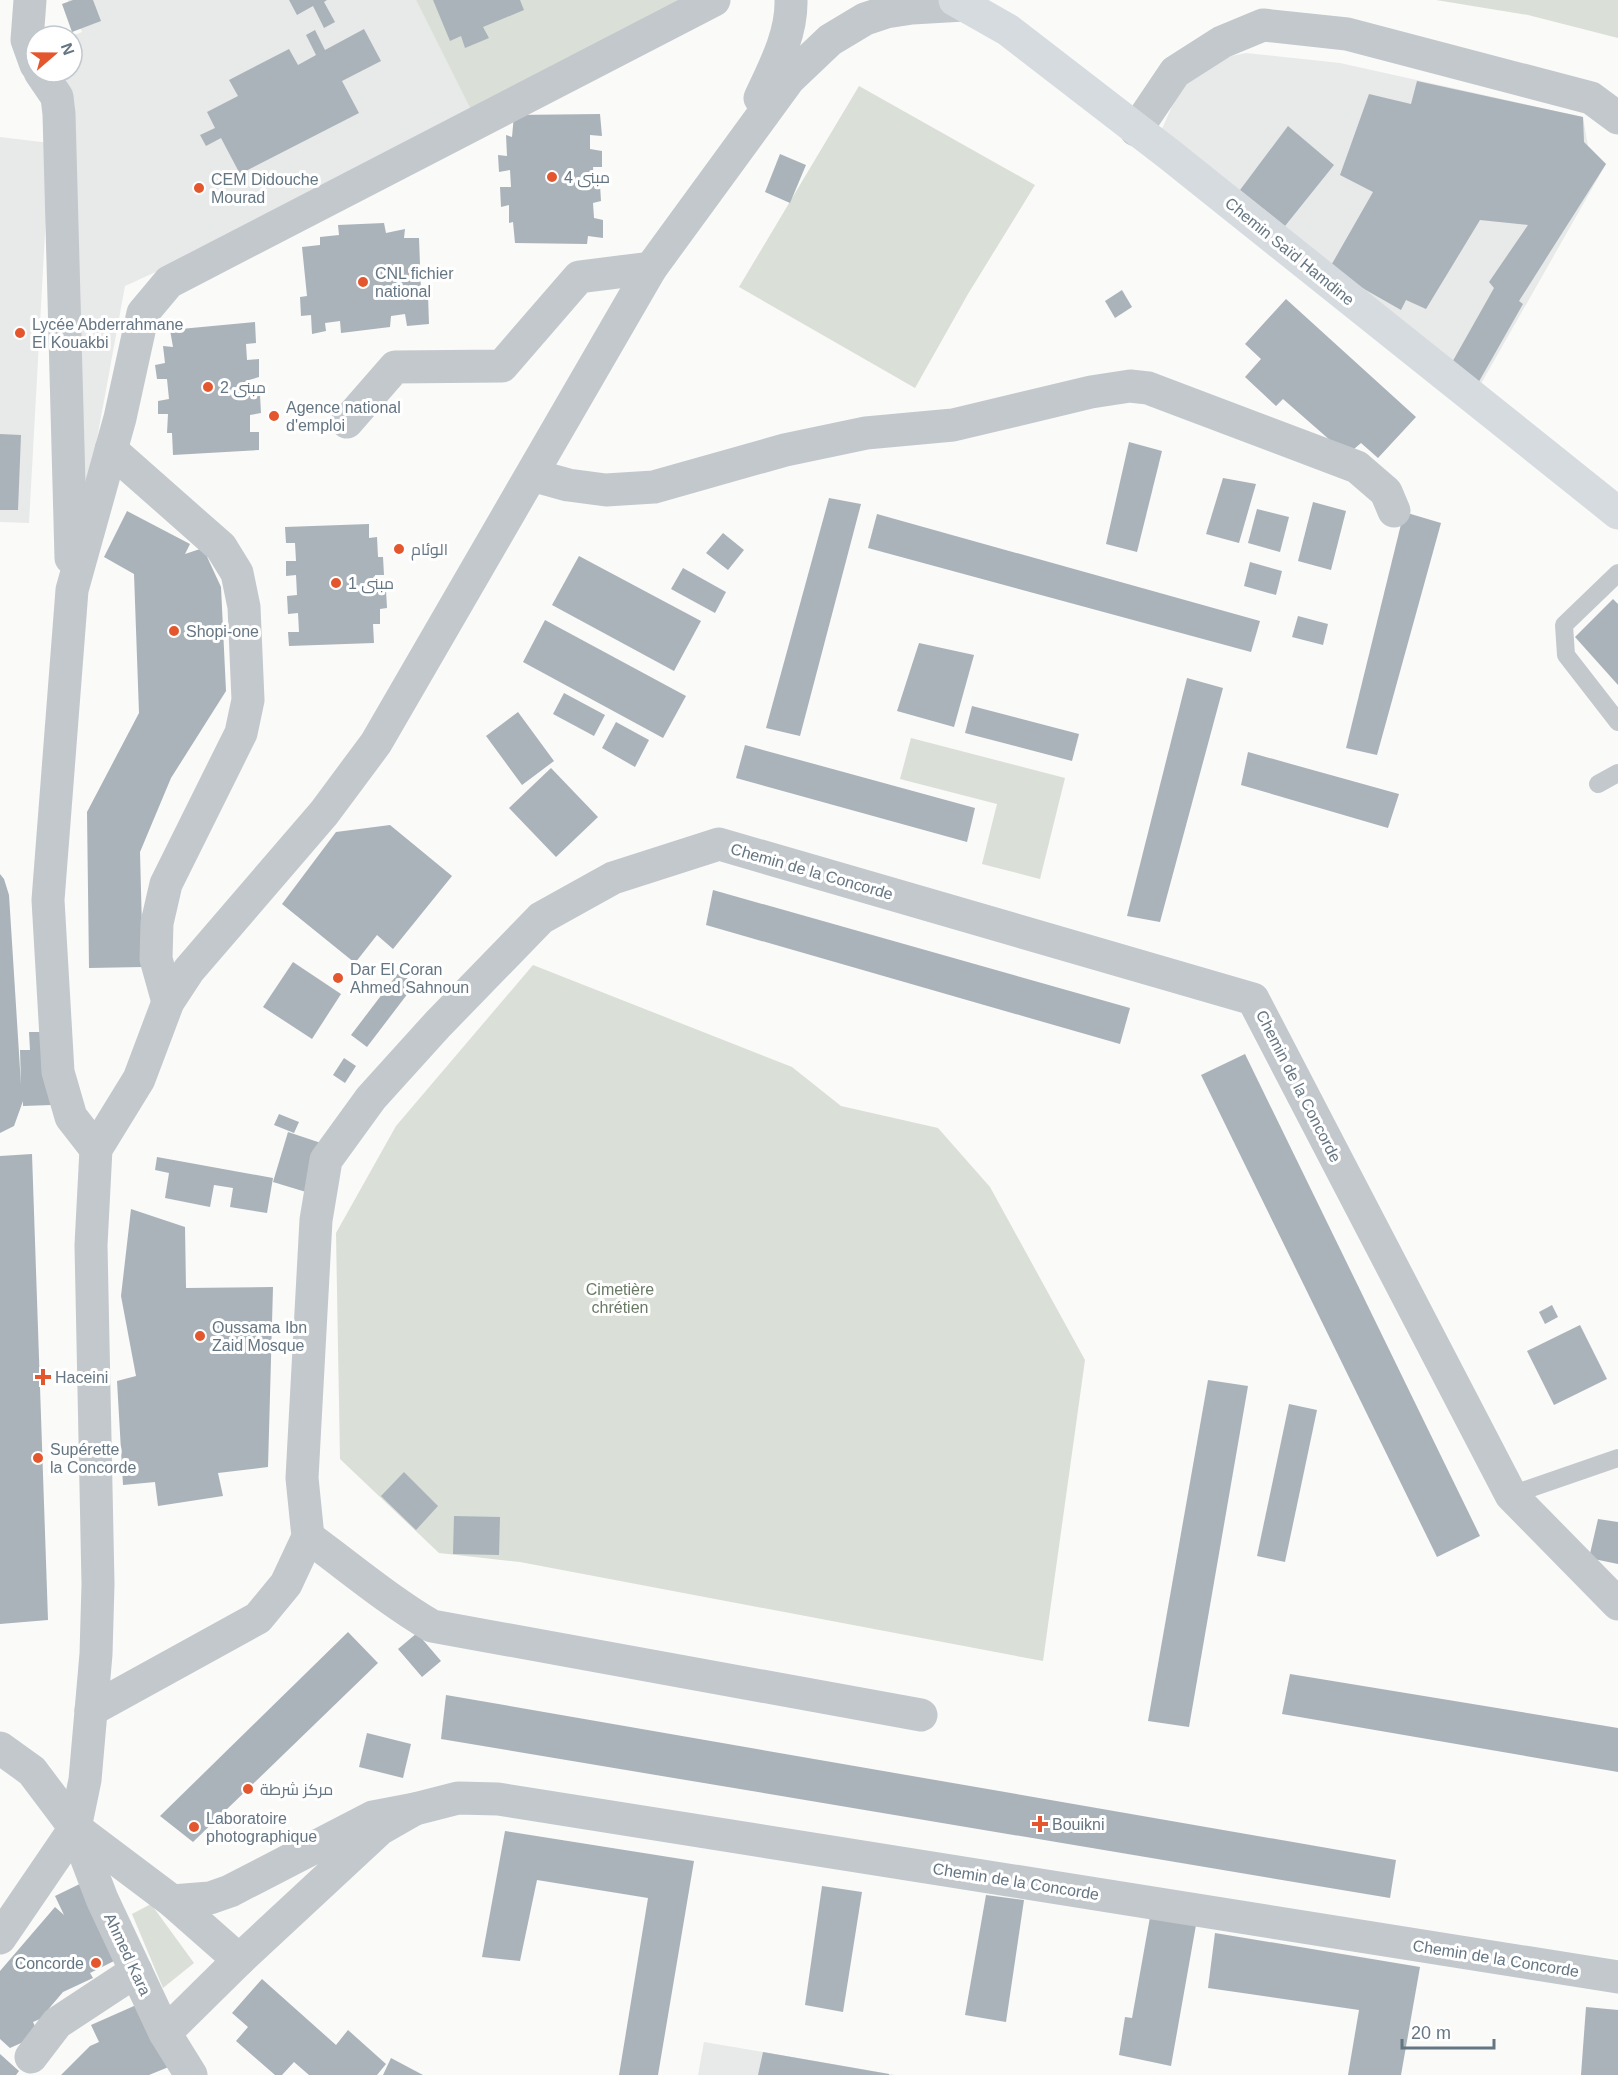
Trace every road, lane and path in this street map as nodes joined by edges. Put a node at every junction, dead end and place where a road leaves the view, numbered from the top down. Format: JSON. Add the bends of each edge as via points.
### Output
{"nodes":[{"id":1,"x":30,"y":0,"type":"edge"},
{"id":2,"x":714,"y":0,"type":"edge"},
{"id":3,"x":853,"y":0,"type":"edge"},
{"id":4,"x":794,"y":3,"type":"edge"},
{"id":5,"x":959,"y":3,"type":"edge"},
{"id":6,"x":28,"y":24,"type":"edge"},
{"id":7,"x":830,"y":40,"type":"junction"},
{"id":8,"x":48,"y":84,"type":"edge"},
{"id":9,"x":1618,"y":118,"type":"edge"},
{"id":10,"x":1136,"y":130,"type":"junction"},
{"id":11,"x":739,"y":147,"type":"junction"},
{"id":12,"x":651,"y":268,"type":"junction"},
{"id":13,"x":347,"y":422,"type":"dead end"},
{"id":14,"x":111,"y":450,"type":"junction"},
{"id":15,"x":532,"y":475,"type":"junction"},
{"id":16,"x":1394,"y":511,"type":"dead end"},
{"id":17,"x":1618,"y":513,"type":"edge"},
{"id":18,"x":1618,"y":573,"type":"edge"},
{"id":19,"x":72,"y":590,"type":"junction"},
{"id":20,"x":1618,"y":722,"type":"edge"},
{"id":21,"x":1618,"y":773,"type":"edge"},
{"id":22,"x":1598,"y":784,"type":"dead end"},
{"id":23,"x":168,"y":1002,"type":"junction"},
{"id":24,"x":96,"y":1149,"type":"junction"},
{"id":25,"x":1618,"y":1458,"type":"edge"},
{"id":26,"x":1511,"y":1495,"type":"junction"},
{"id":27,"x":308,"y":1537,"type":"junction"},
{"id":28,"x":1618,"y":1604,"type":"edge"},
{"id":29,"x":91,"y":1710,"type":"junction"},
{"id":30,"x":921,"y":1715,"type":"dead end"},
{"id":31,"x":0,"y":1748,"type":"edge"},
{"id":32,"x":415,"y":1809,"type":"junction"},
{"id":33,"x":75,"y":1828,"type":"junction"},
{"id":34,"x":172,"y":1901,"type":"junction"},
{"id":35,"x":0,"y":1938,"type":"edge"},
{"id":36,"x":239,"y":1960,"type":"junction"},
{"id":37,"x":136,"y":1971,"type":"junction"},
{"id":38,"x":1618,"y":1977,"type":"edge"},
{"id":39,"x":165,"y":2033,"type":"junction"},
{"id":40,"x":31,"y":2057,"type":"dead end"},
{"id":41,"x":191,"y":2075,"type":"edge"}],
"edges":[{"from":1,"to":6,"type":"street"},
{"from":2,"to":14,"type":"street","via":[[169,282],[143,313]]},
{"from":3,"to":7,"type":"street"},
{"from":4,"to":11,"type":"street","via":[[782,51]]},
{"from":5,"to":7,"type":"street","via":[[886,12],[865,19]]},
{"from":5,"to":10,"type":"main road","name":"Chemin Saïd Hamdine","via":[[1008,30]]},
{"from":7,"to":11,"type":"street","via":[[789,79]]},
{"from":8,"to":19,"type":"street","via":[[57,97],[59,114]]},
{"from":9,"to":10,"type":"street","via":[[1590,99],[1347,34],[1263,25],[1222,42],[1175,72]]},
{"from":10,"to":17,"type":"main road","name":"Chemin Saïd Hamdine"},
{"from":11,"to":12,"type":"street"},
{"from":12,"to":13,"type":"street","via":[[579,277],[502,366],[395,367]]},
{"from":12,"to":15,"type":"street"},
{"from":14,"to":19,"type":"street"},
{"from":14,"to":23,"type":"street","via":[[221,547],[237,573],[244,607],[248,699],[241,733],[166,884],[157,923],[156,958]]},
{"from":15,"to":16,"type":"street","via":[[606,490],[654,487],[784,450],[866,433],[953,424],[1130,386],[1148,388],[1357,467],[1386,492]]},
{"from":15,"to":23,"type":"street","via":[[376,743],[324,813],[189,970]]},
{"from":18,"to":20,"type":"lane","via":[[1564,625],[1566,655]]},
{"from":19,"to":24,"type":"street","via":[[48,900],[58,1072],[71,1117]]},
{"from":21,"to":22,"type":"lane"},
{"from":23,"to":24,"type":"street","via":[[139,1079]]},
{"from":24,"to":29,"type":"street","via":[[91,1245],[98,1584]]},
{"from":25,"to":26,"type":"lane"},
{"from":26,"to":27,"type":"street","name":"Chemin de la Concorde","via":[[1253,999],[719,844],[613,878],[541,918],[371,1098],[326,1160],[316,1220],[302,1478]]},
{"from":26,"to":28,"type":"street","name":"Chemin de la Concorde"},
{"from":27,"to":29,"type":"street","via":[[286,1584],[258,1618]]},
{"from":27,"to":30,"type":"street","via":[[400,1607],[432,1626]]},
{"from":29,"to":33,"type":"street","via":[[85,1780]]},
{"from":31,"to":33,"type":"street","via":[[32,1771]]},
{"from":32,"to":34,"type":"street","via":[[373,1817],[230,1891],[210,1898]]},
{"from":32,"to":36,"type":"street","via":[[380,1829]]},
{"from":32,"to":38,"type":"street","name":"Chemin de la Concorde","via":[[458,1798],[498,1799]]},
{"from":33,"to":34,"type":"street"},
{"from":33,"to":35,"type":"street"},
{"from":33,"to":37,"type":"street","name":"Ahmed Kara","via":[[102,1899]]},
{"from":34,"to":36,"type":"street"},
{"from":36,"to":39,"type":"street"},
{"from":37,"to":39,"type":"street","name":"Ahmed Kara"},
{"from":37,"to":40,"type":"street","via":[[57,2022]]},
{"from":39,"to":41,"type":"street","name":"Ahmed Kara"}]}
